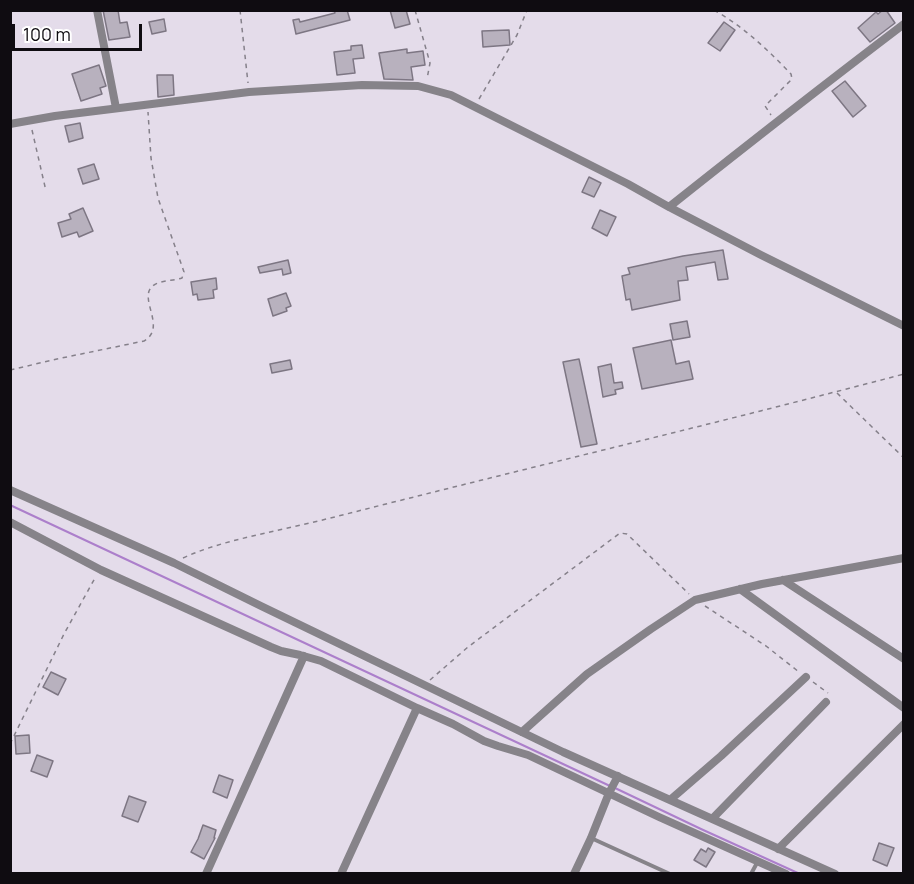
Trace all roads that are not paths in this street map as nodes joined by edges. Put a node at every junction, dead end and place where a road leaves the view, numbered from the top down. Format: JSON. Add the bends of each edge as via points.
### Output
{"nodes":[{"id":1,"x":97,"y":10,"type":"edge"},
{"id":2,"x":903,"y":24,"type":"edge"},
{"id":3,"x":116,"y":108,"type":"junction"},
{"id":4,"x":10,"y":124,"type":"edge"},
{"id":5,"x":669,"y":207,"type":"junction"},
{"id":6,"x":903,"y":326,"type":"edge"},
{"id":7,"x":10,"y":490,"type":"edge"},
{"id":8,"x":10,"y":522,"type":"edge"},
{"id":9,"x":903,"y":558,"type":"edge"},
{"id":10,"x":783,"y":580,"type":"junction"},
{"id":11,"x":740,"y":590,"type":"junction"},
{"id":12,"x":304,"y":656,"type":"junction"},
{"id":13,"x":903,"y":659,"type":"edge"},
{"id":14,"x":806,"y":677,"type":"road end"},
{"id":15,"x":826,"y":702,"type":"road end"},
{"id":16,"x":417,"y":708,"type":"junction"},
{"id":17,"x":903,"y":708,"type":"edge"},
{"id":18,"x":903,"y":724,"type":"edge"},
{"id":19,"x":522,"y":732,"type":"junction"},
{"id":20,"x":617,"y":778,"type":"junction"},
{"id":21,"x":610,"y":791,"type":"junction"},
{"id":22,"x":670,"y":800,"type":"junction"},
{"id":23,"x":712,"y":818,"type":"junction"},
{"id":24,"x":591,"y":838,"type":"junction"},
{"id":25,"x":778,"y":849,"type":"junction"},
{"id":26,"x":758,"y":861,"type":"junction"},
{"id":27,"x":206,"y":873,"type":"edge"},
{"id":28,"x":341,"y":873,"type":"edge"},
{"id":29,"x":575,"y":873,"type":"edge"},
{"id":30,"x":670,"y":873,"type":"edge"},
{"id":31,"x":751,"y":873,"type":"edge"},
{"id":32,"x":786,"y":873,"type":"edge"},
{"id":33,"x":835,"y":873,"type":"edge"}],
"edges":[{"from":1,"to":3,"type":"street"},
{"from":2,"to":5,"type":"street"},
{"from":3,"to":4,"type":"street"},
{"from":3,"to":5,"type":"street","via":[[249,92],[418,86],[451,95]]},
{"from":5,"to":6,"type":"street"},
{"from":7,"to":19,"type":"street","via":[[174,563]]},
{"from":8,"to":12,"type":"street","via":[[101,570],[271,647]]},
{"from":9,"to":10,"type":"street"},
{"from":10,"to":11,"type":"street"},
{"from":10,"to":13,"type":"street"},
{"from":11,"to":17,"type":"street"},
{"from":11,"to":19,"type":"street","via":[[695,600],[587,674]]},
{"from":12,"to":16,"type":"street"},
{"from":12,"to":27,"type":"street"},
{"from":14,"to":22,"type":"street"},
{"from":15,"to":23,"type":"street"},
{"from":16,"to":21,"type":"street","via":[[484,741],[528,755]]},
{"from":16,"to":28,"type":"street"},
{"from":18,"to":25,"type":"street"},
{"from":19,"to":20,"type":"street"},
{"from":20,"to":21,"type":"street"},
{"from":20,"to":22,"type":"street"},
{"from":21,"to":24,"type":"street"},
{"from":21,"to":26,"type":"street"},
{"from":22,"to":23,"type":"street"},
{"from":23,"to":25,"type":"street"},
{"from":24,"to":29,"type":"street"},
{"from":24,"to":30,"type":"lane"},
{"from":25,"to":33,"type":"street"},
{"from":26,"to":31,"type":"lane"},
{"from":26,"to":32,"type":"street"}]}
